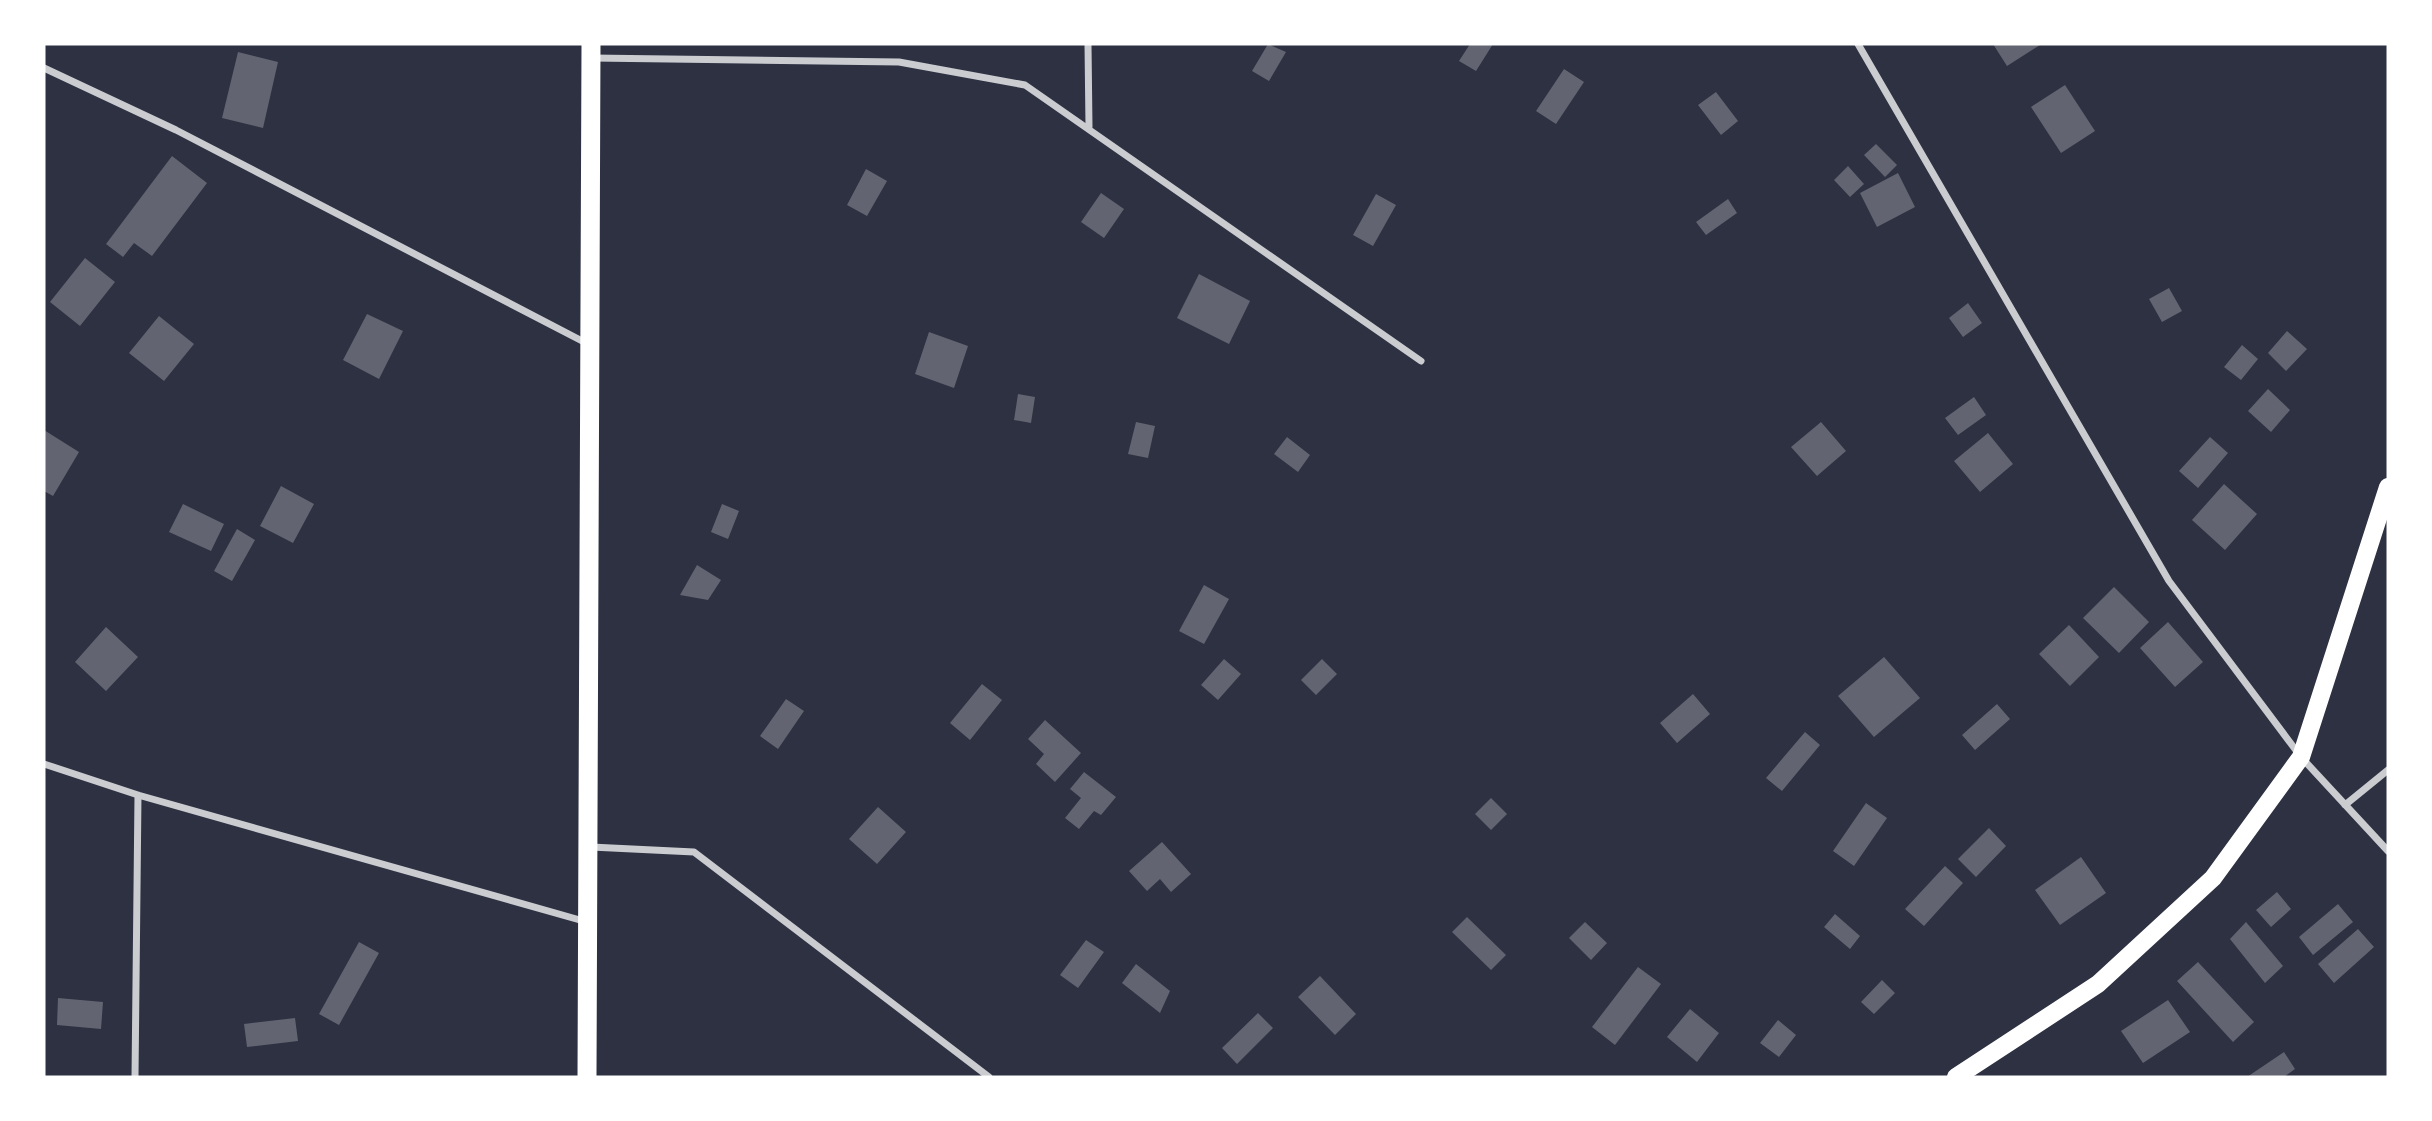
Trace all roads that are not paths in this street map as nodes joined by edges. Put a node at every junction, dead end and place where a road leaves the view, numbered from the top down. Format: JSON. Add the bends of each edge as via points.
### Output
{"nodes":[{"id":1,"x":1088,"y":44,"type":"edge"},
{"id":2,"x":1858,"y":44,"type":"edge"},
{"id":3,"x":591,"y":51,"type":"edge"},
{"id":4,"x":44,"y":68,"type":"edge"},
{"id":5,"x":1089,"y":127,"type":"junction"},
{"id":6,"x":590,"y":344,"type":"junction"},
{"id":7,"x":1422,"y":361,"type":"dead end"},
{"id":8,"x":2388,"y":486,"type":"edge"},
{"id":9,"x":2301,"y":757,"type":"junction"},
{"id":10,"x":44,"y":764,"type":"edge"},
{"id":11,"x":2388,"y":770,"type":"edge"},
{"id":12,"x":138,"y":796,"type":"junction"},
{"id":13,"x":2346,"y":805,"type":"junction"},
{"id":14,"x":587,"y":847,"type":"junction"},
{"id":15,"x":2388,"y":851,"type":"edge"},
{"id":16,"x":588,"y":922,"type":"junction"},
{"id":17,"x":135,"y":1077,"type":"edge"},
{"id":18,"x":587,"y":1077,"type":"edge"},
{"id":19,"x":989,"y":1077,"type":"edge"},
{"id":20,"x":1956,"y":1077,"type":"edge"}],
"edges":[{"from":1,"to":5,"type":"street"},
{"from":2,"to":9,"type":"street","via":[[2169,581]]},
{"from":3,"to":5,"type":"street","via":[[899,62],[1025,85]]},
{"from":3,"to":6,"type":"highway"},
{"from":4,"to":6,"type":"street","via":[[176,130]]},
{"from":5,"to":7,"type":"street"},
{"from":6,"to":14,"type":"highway"},
{"from":8,"to":9,"type":"main road"},
{"from":9,"to":13,"type":"street"},
{"from":9,"to":20,"type":"main road","via":[[2213,878],[2098,984]]},
{"from":10,"to":12,"type":"street"},
{"from":11,"to":13,"type":"street"},
{"from":12,"to":16,"type":"street"},
{"from":12,"to":17,"type":"street"},
{"from":13,"to":15,"type":"street"},
{"from":14,"to":16,"type":"highway"},
{"from":14,"to":19,"type":"street","via":[[694,852]]},
{"from":16,"to":18,"type":"highway"}]}
